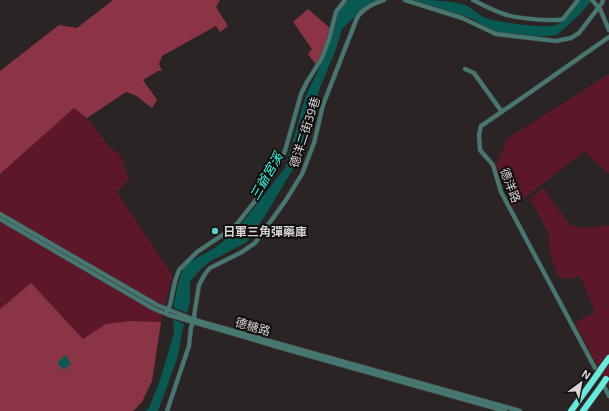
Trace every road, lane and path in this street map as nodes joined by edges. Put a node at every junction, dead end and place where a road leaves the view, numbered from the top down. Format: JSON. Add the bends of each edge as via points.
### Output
{"nodes":[{"id":1,"x":345,"y":0,"type":"edge"},
{"id":2,"x":384,"y":0,"type":"edge"},
{"id":3,"x":405,"y":0,"type":"edge"},
{"id":4,"x":473,"y":0,"type":"edge"},
{"id":5,"x":578,"y":0,"type":"edge"},
{"id":6,"x":592,"y":0,"type":"edge"},
{"id":7,"x":604,"y":0,"type":"edge"},
{"id":8,"x":598,"y":6,"type":"junction"},
{"id":9,"x":609,"y":30,"type":"edge"},
{"id":10,"x":609,"y":37,"type":"edge"},
{"id":11,"x":465,"y":69,"type":"dead end"},
{"id":12,"x":502,"y":112,"type":"junction"},
{"id":13,"x":0,"y":214,"type":"edge"},
{"id":14,"x":0,"y":219,"type":"edge"},
{"id":15,"x":168,"y":312,"type":"junction"},
{"id":16,"x":193,"y":321,"type":"junction"},
{"id":17,"x":609,"y":358,"type":"edge"},
{"id":18,"x":598,"y":368,"type":"junction"},
{"id":19,"x":607,"y":377,"type":"edge"},
{"id":20,"x":603,"y":386,"type":"junction"},
{"id":21,"x":609,"y":396,"type":"edge"},
{"id":22,"x":167,"y":411,"type":"edge"},
{"id":23,"x":505,"y":411,"type":"edge"},
{"id":24,"x":520,"y":411,"type":"edge"},
{"id":25,"x":571,"y":411,"type":"edge"},
{"id":26,"x":583,"y":411,"type":"edge"}],
"edges":[{"from":1,"to":15,"type":"street","via":[[335,16],[322,58],[301,94],[285,151],[277,167],[236,225],[197,252],[179,270]]},
{"from":2,"to":16,"type":"street","name":"德洋二街39巷","via":[[366,9],[357,18],[323,105],[308,160],[292,191],[255,242],[204,274],[200,280]]},
{"from":3,"to":8,"type":"street","via":[[462,18],[496,34],[556,41],[578,34]]},
{"from":4,"to":5,"type":"street","via":[[507,15],[551,20],[563,18]]},
{"from":6,"to":8,"type":"street"},
{"from":7,"to":8,"type":"street"},
{"from":8,"to":9,"type":"street"},
{"from":10,"to":12,"type":"street","name":"德洋路"},
{"from":11,"to":12,"type":"street","via":[[474,74]]},
{"from":12,"to":18,"type":"street","name":"德洋路","via":[[480,126],[480,150],[493,165],[501,192]]},
{"from":13,"to":15,"type":"street","name":"德糖路"},
{"from":14,"to":15,"type":"street","name":"德糖路","via":[[154,309]]},
{"from":15,"to":16,"type":"street","name":"德糖路"},
{"from":16,"to":22,"type":"street","name":"德洋二街39巷","via":[[189,346]]},
{"from":16,"to":23,"type":"street","name":"德糖路"},
{"from":16,"to":24,"type":"street","name":"德糖路"},
{"from":17,"to":18,"type":"highway"},
{"from":18,"to":25,"type":"highway","bridge":true,"via":[[597,375]]},
{"from":19,"to":20,"type":"highway","bridge":true},
{"from":20,"to":21,"type":"street"},
{"from":20,"to":26,"type":"highway"}]}
